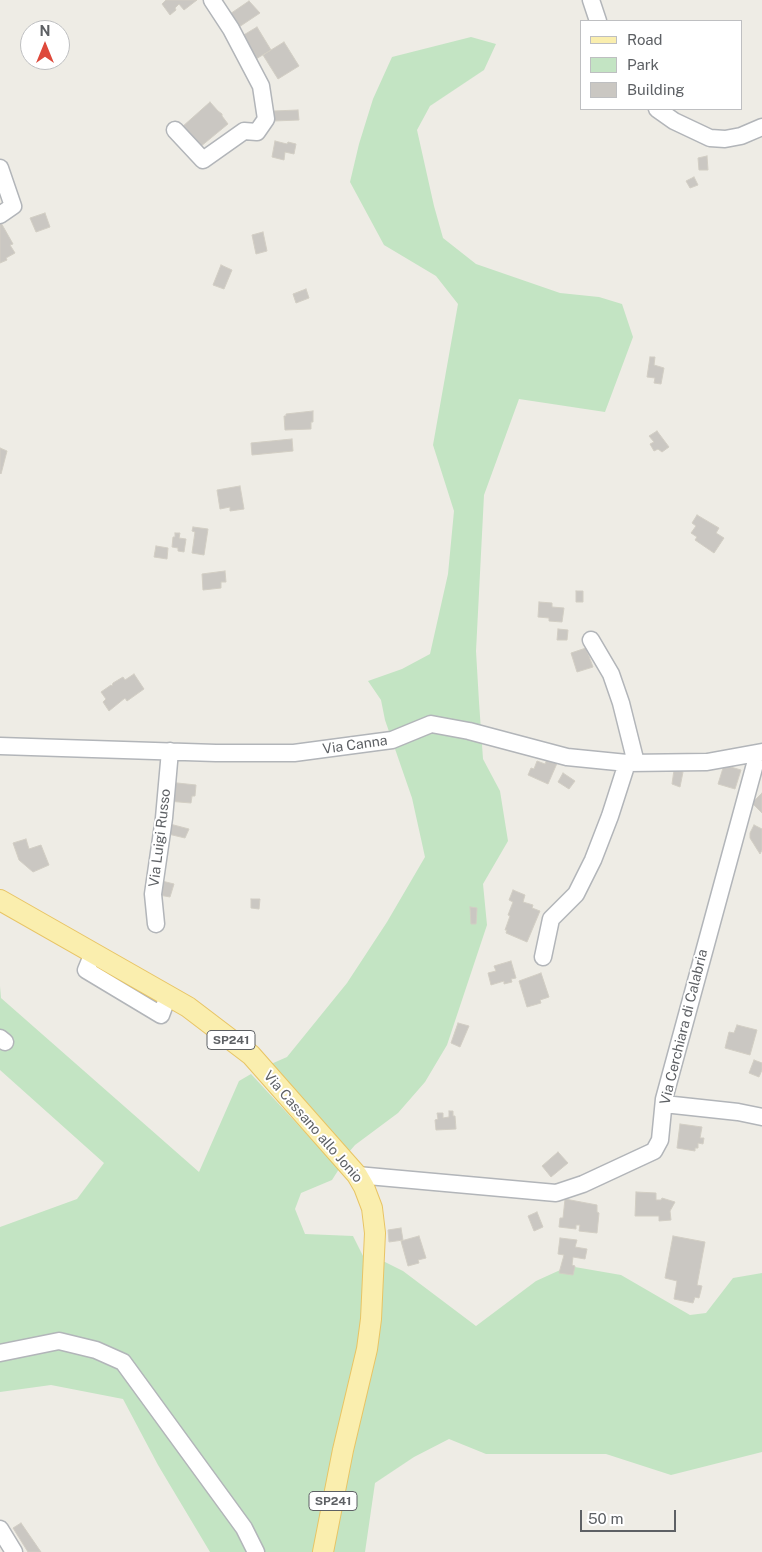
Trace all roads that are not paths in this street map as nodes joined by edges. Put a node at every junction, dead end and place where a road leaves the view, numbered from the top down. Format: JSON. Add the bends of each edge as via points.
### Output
{"nodes":[{"id":1,"x":212,"y":0,"type":"edge"},
{"id":2,"x":591,"y":0,"type":"edge"},
{"id":3,"x":598,"y":20,"type":"edge"},
{"id":4,"x":658,"y":110,"type":"edge"},
{"id":5,"x":762,"y":127,"type":"edge"},
{"id":6,"x":175,"y":130,"type":"dead end"},
{"id":7,"x":0,"y":168,"type":"edge"},
{"id":8,"x":0,"y":215,"type":"edge"},
{"id":9,"x":591,"y":640,"type":"dead end"},
{"id":10,"x":0,"y":746,"type":"edge"},
{"id":11,"x":170,"y":751,"type":"junction"},
{"id":12,"x":760,"y":752,"type":"edge"},
{"id":13,"x":631,"y":763,"type":"junction"},
{"id":14,"x":0,"y":900,"type":"edge"},
{"id":15,"x":156,"y":924,"type":"dead end"},
{"id":16,"x":544,"y":957,"type":"dead end"},
{"id":17,"x":664,"y":1104,"type":"junction"},
{"id":18,"x":762,"y":1118,"type":"edge"},
{"id":19,"x":357,"y":1175,"type":"junction"},
{"id":20,"x":0,"y":1352,"type":"edge"},
{"id":21,"x":0,"y":1529,"type":"edge"},
{"id":22,"x":14,"y":1552,"type":"edge"},
{"id":23,"x":256,"y":1552,"type":"edge"},
{"id":24,"x":324,"y":1552,"type":"edge"}],
"edges":[{"from":1,"to":6,"type":"street","via":[[232,29],[261,86],[266,119],[257,132],[244,130],[203,160]]},
{"from":2,"to":3,"type":"street"},
{"from":4,"to":5,"type":"street","via":[[710,138],[741,136]]},
{"from":7,"to":8,"type":"street","via":[[13,206]]},
{"from":9,"to":13,"type":"street","via":[[611,674],[621,703]]},
{"from":10,"to":11,"type":"street","name":"Via Canna"},
{"from":11,"to":13,"type":"street","name":"Via Canna","via":[[294,753],[392,740],[431,724],[567,757]]},
{"from":11,"to":15,"type":"street","name":"Via Luigi Russo","via":[[153,894]]},
{"from":12,"to":13,"type":"street","name":"Via Canna","via":[[707,762]]},
{"from":12,"to":17,"type":"street","name":"Via Cerchiara di Calabria"},
{"from":13,"to":16,"type":"street","via":[[594,860],[576,894],[551,919]]},
{"from":14,"to":19,"type":"main road","name":"Via Cassano allo Jonio","number":"SP241","via":[[188,1007],[251,1055]]},
{"from":17,"to":18,"type":"street","via":[[738,1112]]},
{"from":17,"to":19,"type":"street","name":"Via Cerchiara di Calabria","via":[[660,1140],[654,1150],[583,1184],[556,1193]]},
{"from":19,"to":24,"type":"main road","name":"Via Cassano allo Jonio","number":"SP241","via":[[372,1208],[375,1233],[371,1320]]},
{"from":20,"to":23,"type":"street","via":[[59,1341],[96,1350],[123,1362],[244,1528]]},
{"from":21,"to":22,"type":"street"}]}
